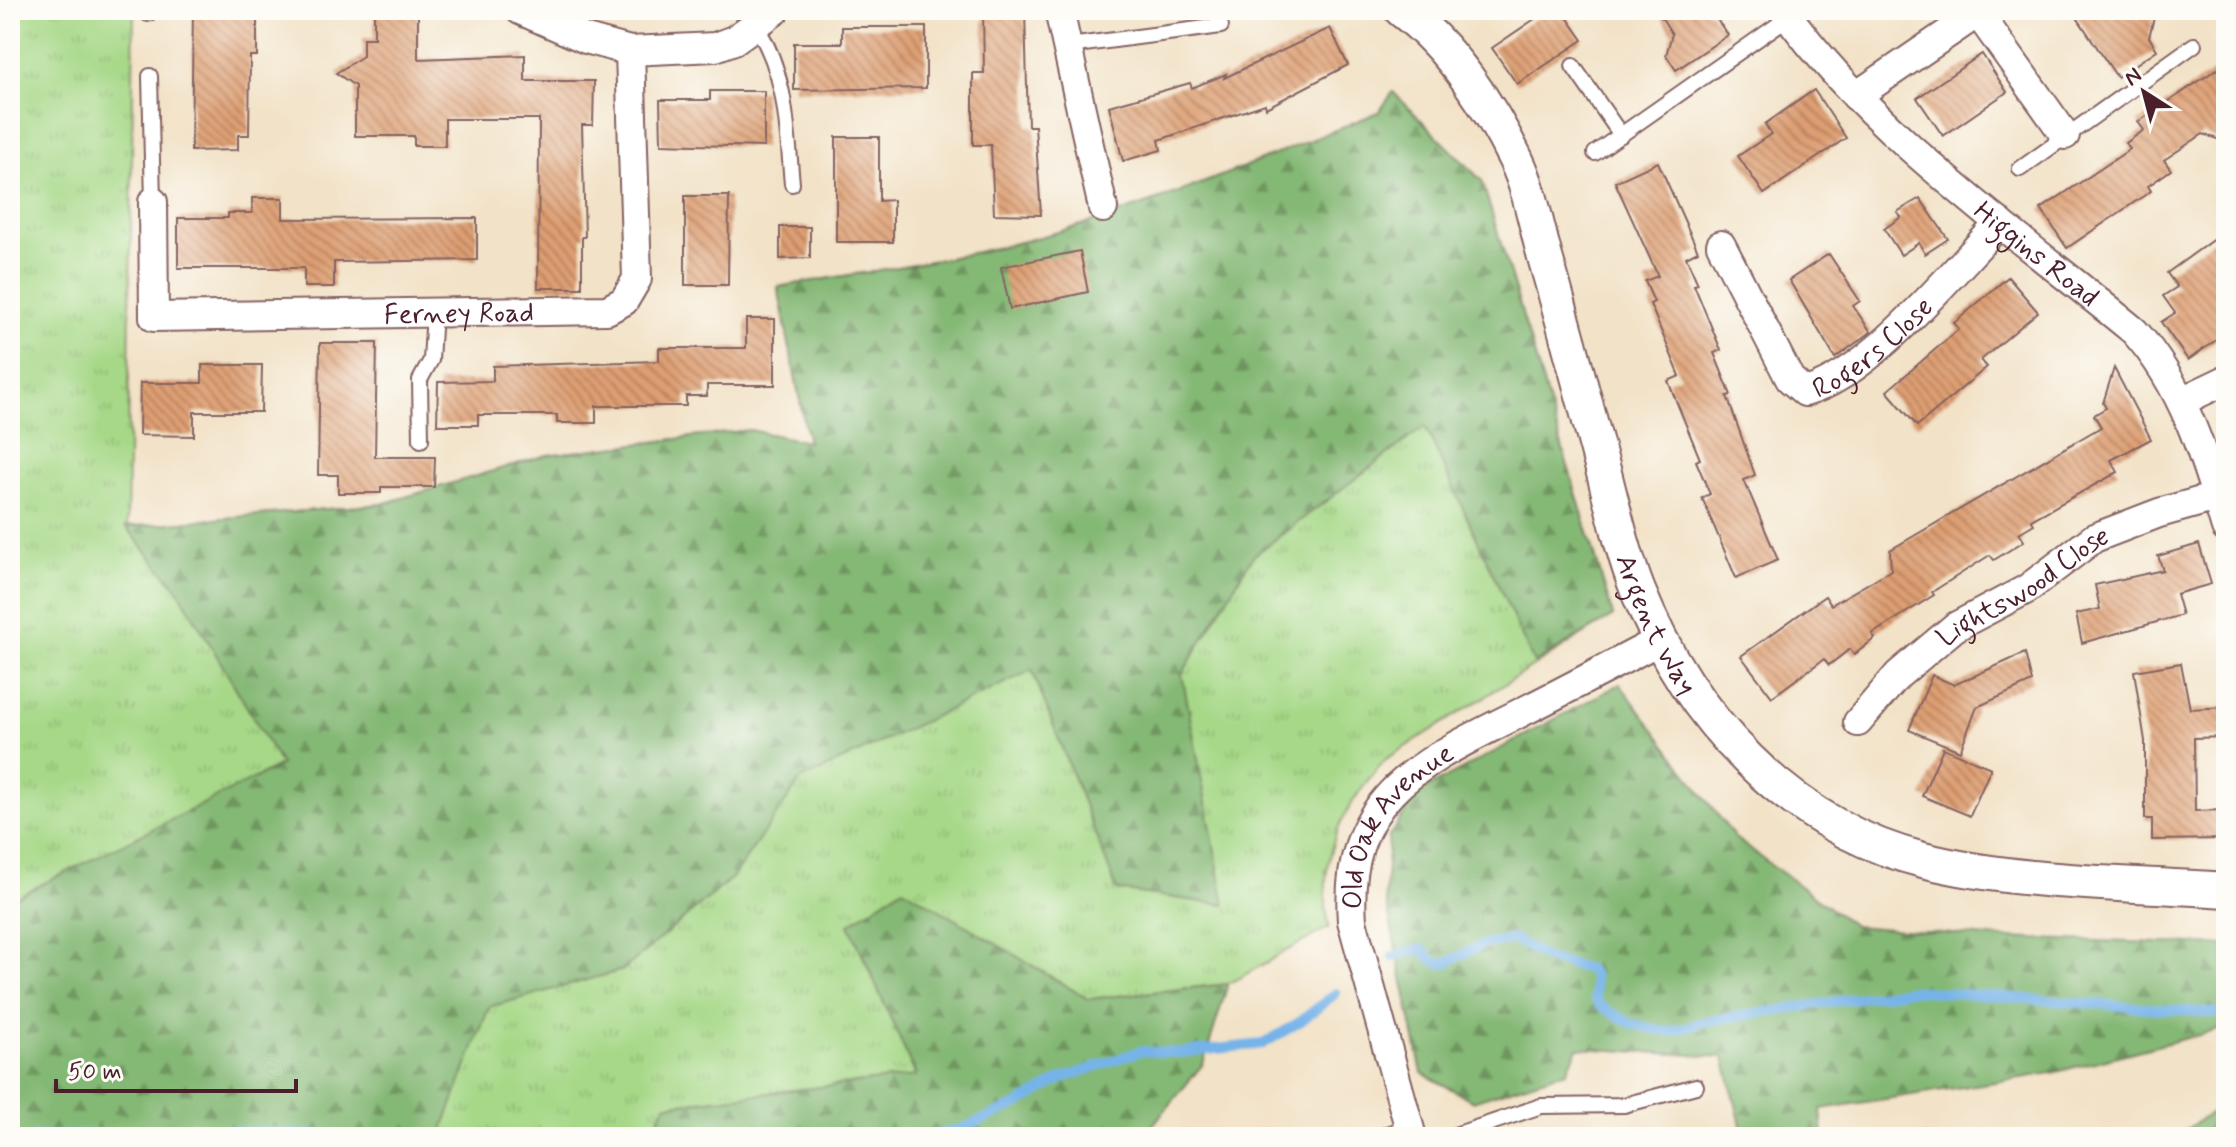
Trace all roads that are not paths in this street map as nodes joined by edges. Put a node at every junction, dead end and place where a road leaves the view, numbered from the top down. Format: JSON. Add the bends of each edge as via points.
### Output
{"nodes":[{"id":1,"x":520,"y":10,"type":"edge"},
{"id":2,"x":1059,"y":10,"type":"edge"},
{"id":3,"x":1980,"y":12,"type":"edge"},
{"id":4,"x":1416,"y":14,"type":"edge"},
{"id":5,"x":1786,"y":14,"type":"edge"},
{"id":6,"x":766,"y":18,"type":"edge"},
{"id":7,"x":1221,"y":26,"type":"dead end"},
{"id":8,"x":2194,"y":45,"type":"dead end"},
{"id":9,"x":1069,"y":46,"type":"junction"},
{"id":10,"x":630,"y":51,"type":"junction"},
{"id":11,"x":1573,"y":66,"type":"dead end"},
{"id":12,"x":150,"y":76,"type":"dead end"},
{"id":13,"x":1856,"y":96,"type":"junction"},
{"id":14,"x":1621,"y":135,"type":"junction"},
{"id":15,"x":2065,"y":135,"type":"junction"},
{"id":16,"x":1595,"y":153,"type":"dead end"},
{"id":17,"x":2020,"y":169,"type":"dead end"},
{"id":18,"x":792,"y":184,"type":"dead end"},
{"id":19,"x":153,"y":202,"type":"joint"},
{"id":20,"x":1103,"y":208,"type":"dead end"},
{"id":21,"x":2000,"y":223,"type":"junction"},
{"id":22,"x":1721,"y":245,"type":"dead end"},
{"id":23,"x":434,"y":313,"type":"junction"},
{"id":24,"x":2226,"y":380,"type":"edge"},
{"id":25,"x":2182,"y":401,"type":"junction"},
{"id":26,"x":421,"y":440,"type":"dead end"},
{"id":27,"x":2216,"y":497,"type":"junction"},
{"id":28,"x":2226,"y":528,"type":"edge"},
{"id":29,"x":1660,"y":640,"type":"junction"},
{"id":30,"x":1858,"y":722,"type":"dead end"},
{"id":31,"x":2226,"y":890,"type":"edge"},
{"id":32,"x":1696,"y":1086,"type":"dead end"},
{"id":33,"x":1410,"y":1132,"type":"edge"},
{"id":34,"x":1380,"y":1137,"type":"edge"},
{"id":35,"x":1449,"y":1137,"type":"edge"}],
"edges":[{"from":1,"to":10,"type":"street","via":[[586,39]]},
{"from":2,"to":9,"type":"street"},
{"from":3,"to":13,"type":"street"},
{"from":3,"to":15,"type":"street"},
{"from":4,"to":29,"type":"street","name":"Argent Way","via":[[1465,76],[1517,163],[1623,543]]},
{"from":5,"to":13,"type":"street","name":"Higgins Road"},
{"from":5,"to":14,"type":"lane","name":"Higgins Road"},
{"from":6,"to":10,"type":"street","via":[[715,47]]},
{"from":6,"to":18,"type":"lane","via":[[783,92]]},
{"from":7,"to":9,"type":"lane"},
{"from":8,"to":15,"type":"lane"},
{"from":9,"to":20,"type":"street"},
{"from":10,"to":23,"type":"street","name":"Ferney Road","via":[[638,267],[632,292],[596,312]]},
{"from":11,"to":14,"type":"lane"},
{"from":12,"to":19,"type":"lane"},
{"from":13,"to":21,"type":"street","name":"Higgins Road"},
{"from":14,"to":16,"type":"lane","name":"Higgins Road"},
{"from":15,"to":17,"type":"lane"},
{"from":19,"to":23,"type":"street","name":"Ferney Road","via":[[154,317]]},
{"from":21,"to":22,"type":"street","name":"Rogers Close","via":[[1877,349],[1821,388],[1805,392],[1790,379]]},
{"from":21,"to":25,"type":"street","name":"Higgins Road","via":[[2134,331],[2164,366]]},
{"from":23,"to":26,"type":"lane","via":[[431,360],[420,380]]},
{"from":24,"to":25,"type":"street"},
{"from":25,"to":27,"type":"street","name":"Higgins Road"},
{"from":27,"to":28,"type":"street","name":"Higgins Road"},
{"from":27,"to":30,"type":"street","name":"Lightswood Close","via":[[2094,538],[2027,589],[1955,627],[1898,675]]},
{"from":29,"to":31,"type":"street","name":"Argent Way","via":[[1686,687],[1753,764],[1806,807],[1879,845],[1959,869]]},
{"from":29,"to":33,"type":"street","name":"Old Oak Avenue","via":[[1432,757],[1388,793],[1362,836],[1350,892],[1352,921]]},
{"from":32,"to":35,"type":"lane","via":[[1624,1105],[1541,1106]]},
{"from":33,"to":34,"type":"lane"}]}
